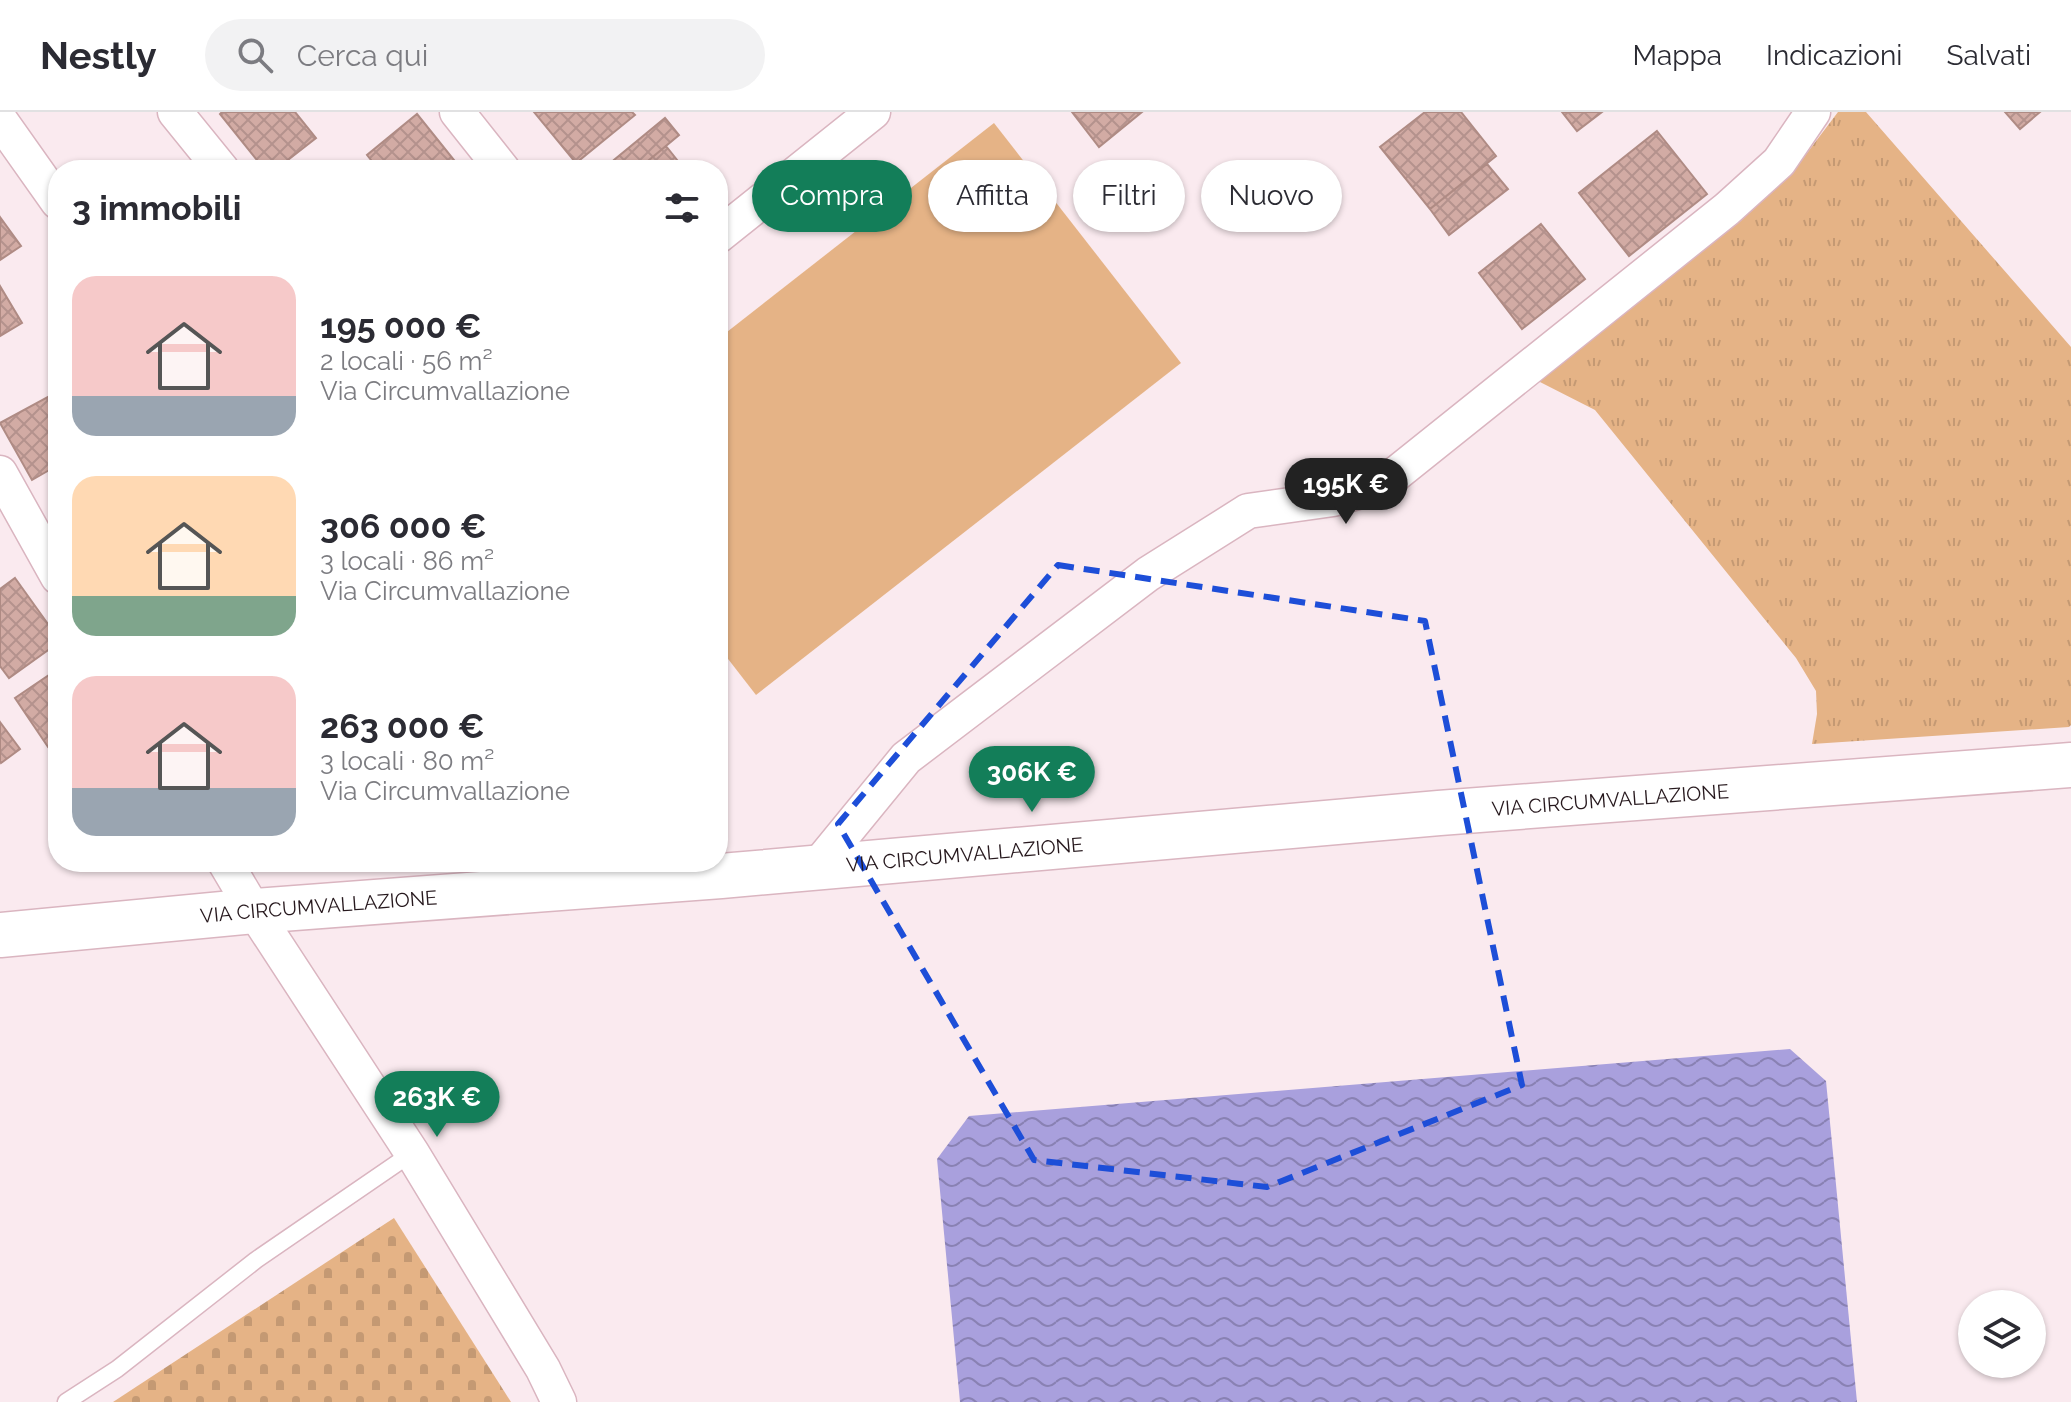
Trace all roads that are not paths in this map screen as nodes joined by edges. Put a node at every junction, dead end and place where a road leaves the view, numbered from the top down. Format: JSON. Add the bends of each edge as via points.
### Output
{"nodes":[{"id":1,"x":175,"y":112,"type":"edge"},
{"id":2,"x":457,"y":112,"type":"edge"},
{"id":3,"x":872,"y":112,"type":"edge"},
{"id":4,"x":1813,"y":112,"type":"edge"},
{"id":5,"x":0,"y":120,"type":"edge"},
{"id":6,"x":214,"y":160,"type":"edge"},
{"id":7,"x":495,"y":160,"type":"edge"},
{"id":8,"x":48,"y":188,"type":"edge"},
{"id":9,"x":728,"y":228,"type":"edge"},
{"id":10,"x":0,"y":473,"type":"edge"},
{"id":11,"x":48,"y":559,"type":"edge"},
{"id":12,"x":2071,"y":765,"type":"edge"},
{"id":13,"x":816,"y":868,"type":"junction"},
{"id":14,"x":231,"y":872,"type":"edge"},
{"id":15,"x":254,"y":911,"type":"junction"},
{"id":16,"x":0,"y":935,"type":"edge"},
{"id":17,"x":412,"y":1153,"type":"junction"},
{"id":18,"x":66,"y":1402,"type":"edge"},
{"id":19,"x":559,"y":1402,"type":"edge"}],
"edges":[{"from":1,"to":6,"type":"street"},
{"from":2,"to":7,"type":"street"},
{"from":3,"to":9,"type":"street"},
{"from":4,"to":13,"type":"street","via":[[1779,162],[1727,209],[1382,485],[1333,499],[1248,511],[1148,574],[906,758]]},
{"from":5,"to":8,"type":"street"},
{"from":10,"to":11,"type":"street"},
{"from":12,"to":13,"type":"street","name":"VIA CIRCUMVALLAZIONE"},
{"from":13,"to":15,"type":"street","name":"VIA CIRCUMVALLAZIONE"},
{"from":14,"to":15,"type":"street"},
{"from":15,"to":16,"type":"street","name":"VIA CIRCUMVALLAZIONE"},
{"from":15,"to":17,"type":"street"},
{"from":17,"to":18,"type":"lane","via":[[256,1260],[117,1369]]},
{"from":17,"to":19,"type":"street"}]}
